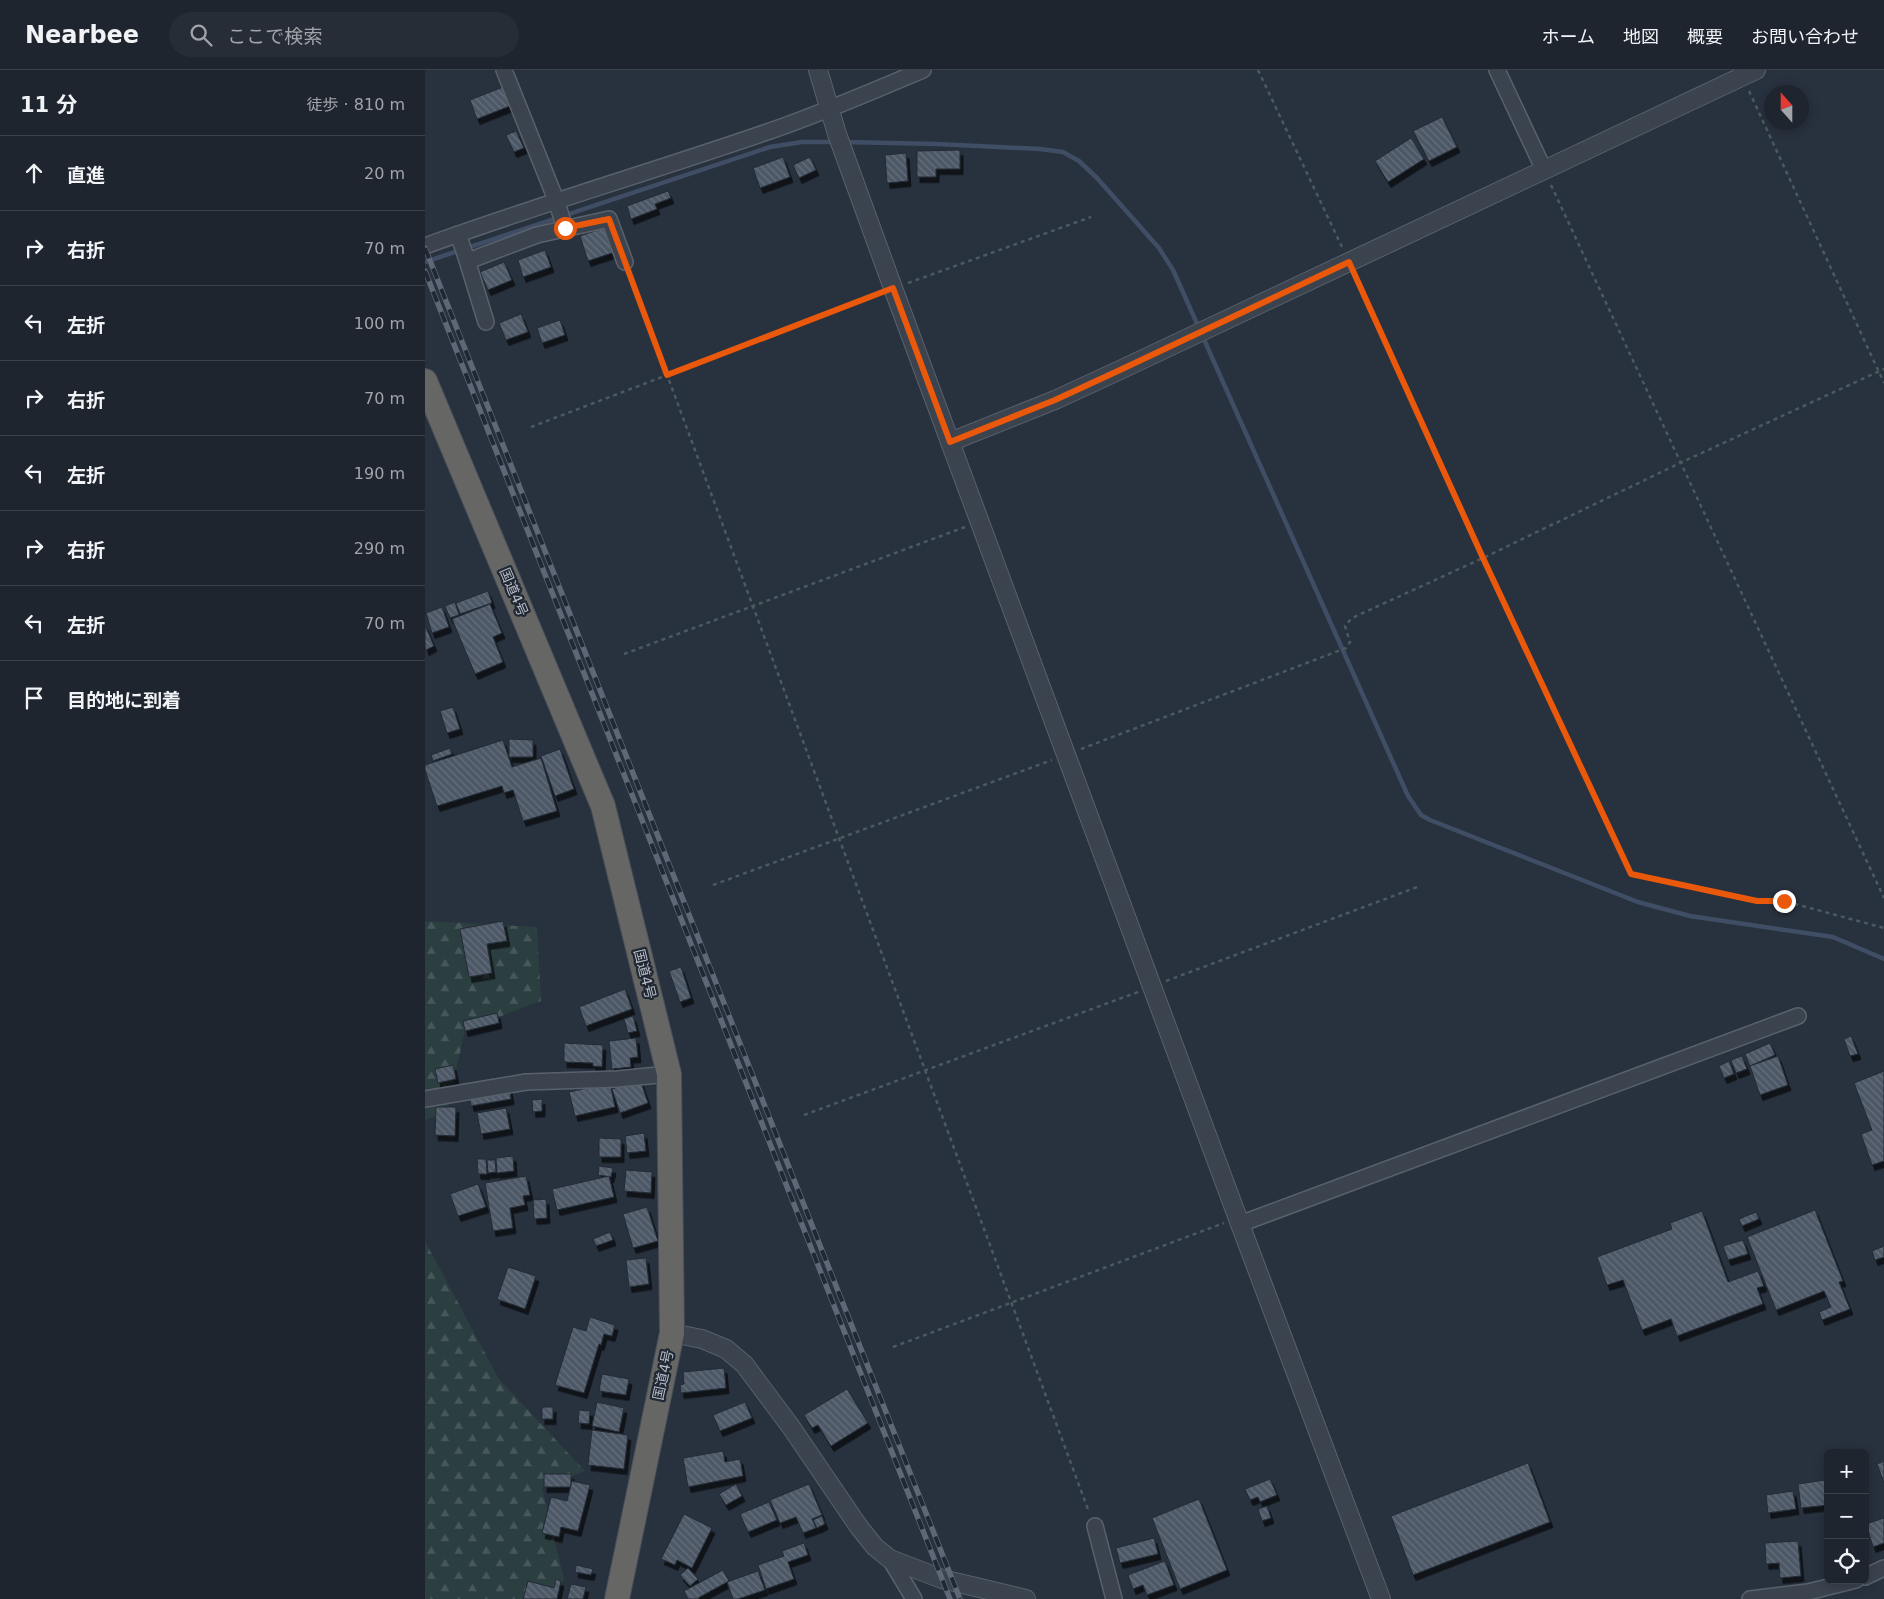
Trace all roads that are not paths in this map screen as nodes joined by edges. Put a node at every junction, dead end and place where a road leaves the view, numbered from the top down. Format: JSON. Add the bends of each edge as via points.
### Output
{"nodes":[{"id":1,"x":505,"y":70,"type":"edge"},
{"id":2,"x":818,"y":70,"type":"edge"},
{"id":3,"x":923,"y":70,"type":"edge"},
{"id":4,"x":1497,"y":70,"type":"edge"},
{"id":5,"x":1746,"y":72,"type":"edge"},
{"id":6,"x":829,"y":109,"type":"junction"},
{"id":7,"x":1544,"y":170,"type":"junction"},
{"id":8,"x":560,"y":214,"type":"junction"},
{"id":9,"x":425,"y":246,"type":"edge"},
{"id":10,"x":463,"y":249,"type":"junction"},
{"id":11,"x":625,"y":262,"type":"road end"},
{"id":12,"x":487,"y":322,"type":"dead end"},
{"id":13,"x":425,"y":381,"type":"edge"},
{"id":14,"x":950,"y":442,"type":"junction"},
{"id":15,"x":1798,"y":1016,"type":"dead end"},
{"id":16,"x":669,"y":1074,"type":"junction"},
{"id":17,"x":425,"y":1099,"type":"edge"},
{"id":18,"x":1239,"y":1221,"type":"junction"},
{"id":19,"x":672,"y":1333,"type":"junction"},
{"id":20,"x":1095,"y":1526,"type":"road end"},
{"id":21,"x":890,"y":1559,"type":"junction"},
{"id":22,"x":1884,"y":1568,"type":"edge"},
{"id":23,"x":1869,"y":1575,"type":"edge"},
{"id":24,"x":1840,"y":1584,"type":"edge"},
{"id":25,"x":617,"y":1599,"type":"edge"},
{"id":26,"x":914,"y":1599,"type":"edge"},
{"id":27,"x":1027,"y":1599,"type":"edge"},
{"id":28,"x":1114,"y":1599,"type":"edge"},
{"id":29,"x":1381,"y":1599,"type":"edge"},
{"id":30,"x":1749,"y":1599,"type":"edge"}],
"edges":[{"from":1,"to":8,"type":"street"},
{"from":2,"to":6,"type":"street"},
{"from":3,"to":6,"type":"street"},
{"from":4,"to":7,"type":"street"},
{"from":5,"to":7,"type":"street"},
{"from":6,"to":8,"type":"street"},
{"from":6,"to":14,"type":"street"},
{"from":7,"to":14,"type":"street","via":[[1087,385]]},
{"from":8,"to":10,"type":"street"},
{"from":8,"to":10,"type":"street","via":[[537,235]]},
{"from":8,"to":11,"type":"street","via":[[609,219]]},
{"from":9,"to":10,"type":"street"},
{"from":10,"to":12,"type":"street"},
{"from":13,"to":16,"type":"highway","name":"国道4号","via":[[603,806]]},
{"from":14,"to":18,"type":"street"},
{"from":15,"to":18,"type":"street"},
{"from":16,"to":17,"type":"street","via":[[526,1082]]},
{"from":16,"to":19,"type":"highway","name":"国道4号"},
{"from":18,"to":29,"type":"street"},
{"from":19,"to":21,"type":"street","via":[[702,1339],[726,1349],[744,1364],[865,1534]]},
{"from":19,"to":25,"type":"highway","name":"国道4号"},
{"from":20,"to":28,"type":"street"},
{"from":21,"to":26,"type":"street"},
{"from":21,"to":27,"type":"street","via":[[942,1579]]},
{"from":22,"to":23,"type":"street"},
{"from":24,"to":30,"type":"street","via":[[1808,1592]]}]}
